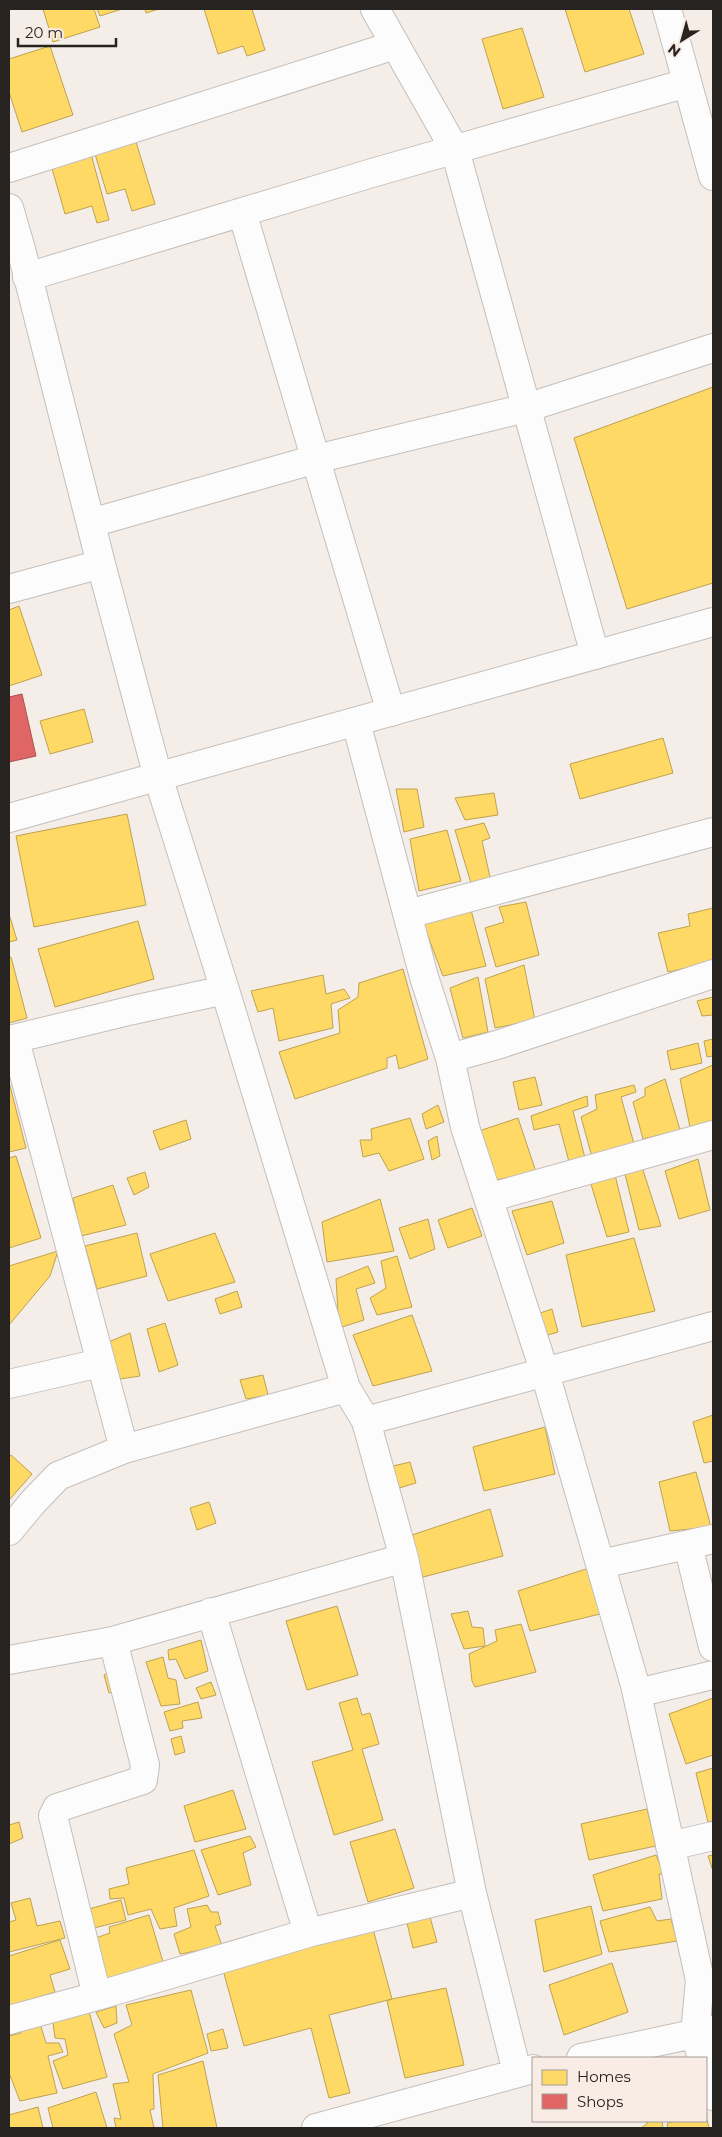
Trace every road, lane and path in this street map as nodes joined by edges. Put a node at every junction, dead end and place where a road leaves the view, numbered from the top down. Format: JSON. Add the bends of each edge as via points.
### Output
{"nodes":[{"id":1,"x":375,"y":9,"type":"edge"},
{"id":2,"x":667,"y":9,"type":"edge"},
{"id":3,"x":395,"y":45,"type":"junction"},
{"id":4,"x":687,"y":83,"type":"junction"},
{"id":5,"x":454,"y":150,"type":"junction"},
{"id":6,"x":9,"y":168,"type":"edge"},
{"id":7,"x":713,"y":176,"type":"edge"},
{"id":8,"x":9,"y":208,"type":"edge"},
{"id":9,"x":242,"y":212,"type":"junction"},
{"id":10,"x":15,"y":250,"type":"edge"},
{"id":11,"x":27,"y":277,"type":"junction"},
{"id":12,"x":713,"y":348,"type":"edge"},
{"id":13,"x":526,"y":408,"type":"junction"},
{"id":14,"x":316,"y":459,"type":"junction"},
{"id":15,"x":91,"y":523,"type":"junction"},
{"id":16,"x":101,"y":564,"type":"junction"},
{"id":17,"x":9,"y":589,"type":"edge"},
{"id":18,"x":713,"y":622,"type":"edge"},
{"id":19,"x":596,"y":655,"type":"junction"},
{"id":20,"x":391,"y":712,"type":"junction"},
{"id":21,"x":356,"y":722,"type":"junction"},
{"id":22,"x":158,"y":776,"type":"junction"},
{"id":23,"x":9,"y":818,"type":"edge"},
{"id":24,"x":713,"y":832,"type":"edge"},
{"id":25,"x":408,"y":914,"type":"junction"},
{"id":26,"x":713,"y":974,"type":"edge"},
{"id":27,"x":225,"y":990,"type":"junction"},
{"id":28,"x":12,"y":1040,"type":"edge"},
{"id":29,"x":450,"y":1058,"type":"junction"},
{"id":30,"x":713,"y":1135,"type":"edge"},
{"id":31,"x":488,"y":1198,"type":"junction"},
{"id":32,"x":713,"y":1326,"type":"edge"},
{"id":33,"x":100,"y":1363,"type":"junction"},
{"id":34,"x":545,"y":1373,"type":"junction"},
{"id":35,"x":9,"y":1384,"type":"edge"},
{"id":36,"x":346,"y":1388,"type":"junction"},
{"id":37,"x":366,"y":1421,"type":"junction"},
{"id":38,"x":124,"y":1449,"type":"junction"},
{"id":39,"x":9,"y":1531,"type":"edge"},
{"id":40,"x":701,"y":1542,"type":"edge"},
{"id":41,"x":404,"y":1558,"type":"junction"},
{"id":42,"x":601,"y":1564,"type":"junction"},
{"id":43,"x":211,"y":1612,"type":"junction"},
{"id":44,"x":113,"y":1641,"type":"junction"},
{"id":45,"x":713,"y":1647,"type":"edge"},
{"id":46,"x":9,"y":1660,"type":"edge"},
{"id":47,"x":713,"y":1675,"type":"edge"},
{"id":48,"x":637,"y":1693,"type":"junction"},
{"id":49,"x":713,"y":1836,"type":"edge"},
{"id":50,"x":670,"y":1846,"type":"junction"},
{"id":51,"x":472,"y":1893,"type":"junction"},
{"id":52,"x":308,"y":1933,"type":"junction"},
{"id":53,"x":97,"y":1996,"type":"junction"},
{"id":54,"x":9,"y":2020,"type":"edge"},
{"id":55,"x":703,"y":2041,"type":"edge"},
{"id":56,"x":588,"y":2057,"type":"edge"},
{"id":57,"x":525,"y":2070,"type":"edge"},
{"id":58,"x":707,"y":2075,"type":"edge"},
{"id":59,"x":713,"y":2096,"type":"edge"},
{"id":60,"x":380,"y":2120,"type":"edge"},
{"id":61,"x":316,"y":2128,"type":"edge"}],
"edges":[{"from":1,"to":3,"type":"street"},
{"from":2,"to":4,"type":"street"},
{"from":3,"to":5,"type":"street"},
{"from":3,"to":6,"type":"street"},
{"from":4,"to":5,"type":"street"},
{"from":4,"to":7,"type":"street"},
{"from":5,"to":9,"type":"street"},
{"from":5,"to":13,"type":"street"},
{"from":8,"to":10,"type":"street"},
{"from":9,"to":11,"type":"street"},
{"from":9,"to":14,"type":"street"},
{"from":10,"to":11,"type":"street"},
{"from":11,"to":15,"type":"street"},
{"from":12,"to":13,"type":"street"},
{"from":13,"to":14,"type":"street"},
{"from":13,"to":19,"type":"street"},
{"from":14,"to":15,"type":"street"},
{"from":14,"to":20,"type":"street"},
{"from":15,"to":16,"type":"street"},
{"from":16,"to":17,"type":"street"},
{"from":16,"to":22,"type":"street"},
{"from":18,"to":19,"type":"street"},
{"from":19,"to":20,"type":"street"},
{"from":20,"to":21,"type":"street"},
{"from":21,"to":22,"type":"street"},
{"from":21,"to":25,"type":"street"},
{"from":22,"to":23,"type":"street"},
{"from":22,"to":27,"type":"street"},
{"from":24,"to":25,"type":"street"},
{"from":25,"to":29,"type":"street"},
{"from":26,"to":29,"type":"street"},
{"from":27,"to":28,"type":"street"},
{"from":27,"to":36,"type":"street"},
{"from":28,"to":33,"type":"street","via":[[76,1264]]},
{"from":29,"to":31,"type":"street","via":[[465,1127]]},
{"from":30,"to":31,"type":"street"},
{"from":31,"to":34,"type":"street"},
{"from":32,"to":34,"type":"street"},
{"from":33,"to":35,"type":"street"},
{"from":33,"to":38,"type":"street"},
{"from":34,"to":37,"type":"street"},
{"from":34,"to":42,"type":"street"},
{"from":36,"to":37,"type":"street"},
{"from":36,"to":38,"type":"street"},
{"from":37,"to":41,"type":"street"},
{"from":38,"to":39,"type":"street","via":[[58,1476]]},
{"from":40,"to":42,"type":"street"},
{"from":40,"to":45,"type":"street"},
{"from":41,"to":43,"type":"street"},
{"from":41,"to":51,"type":"street"},
{"from":42,"to":48,"type":"street"},
{"from":43,"to":44,"type":"street"},
{"from":43,"to":52,"type":"street"},
{"from":44,"to":46,"type":"street"},
{"from":44,"to":53,"type":"street","via":[[144,1765],[143,1780],[57,1808],[52,1816]]},
{"from":47,"to":48,"type":"street"},
{"from":48,"to":50,"type":"street"},
{"from":49,"to":50,"type":"street"},
{"from":50,"to":55,"type":"street","via":[[700,1980]]},
{"from":51,"to":52,"type":"street"},
{"from":51,"to":57,"type":"street"},
{"from":52,"to":53,"type":"street"},
{"from":53,"to":54,"type":"street"},
{"from":55,"to":56,"type":"street"},
{"from":57,"to":60,"type":"street"},
{"from":58,"to":59,"type":"street"},
{"from":60,"to":61,"type":"street"}]}
